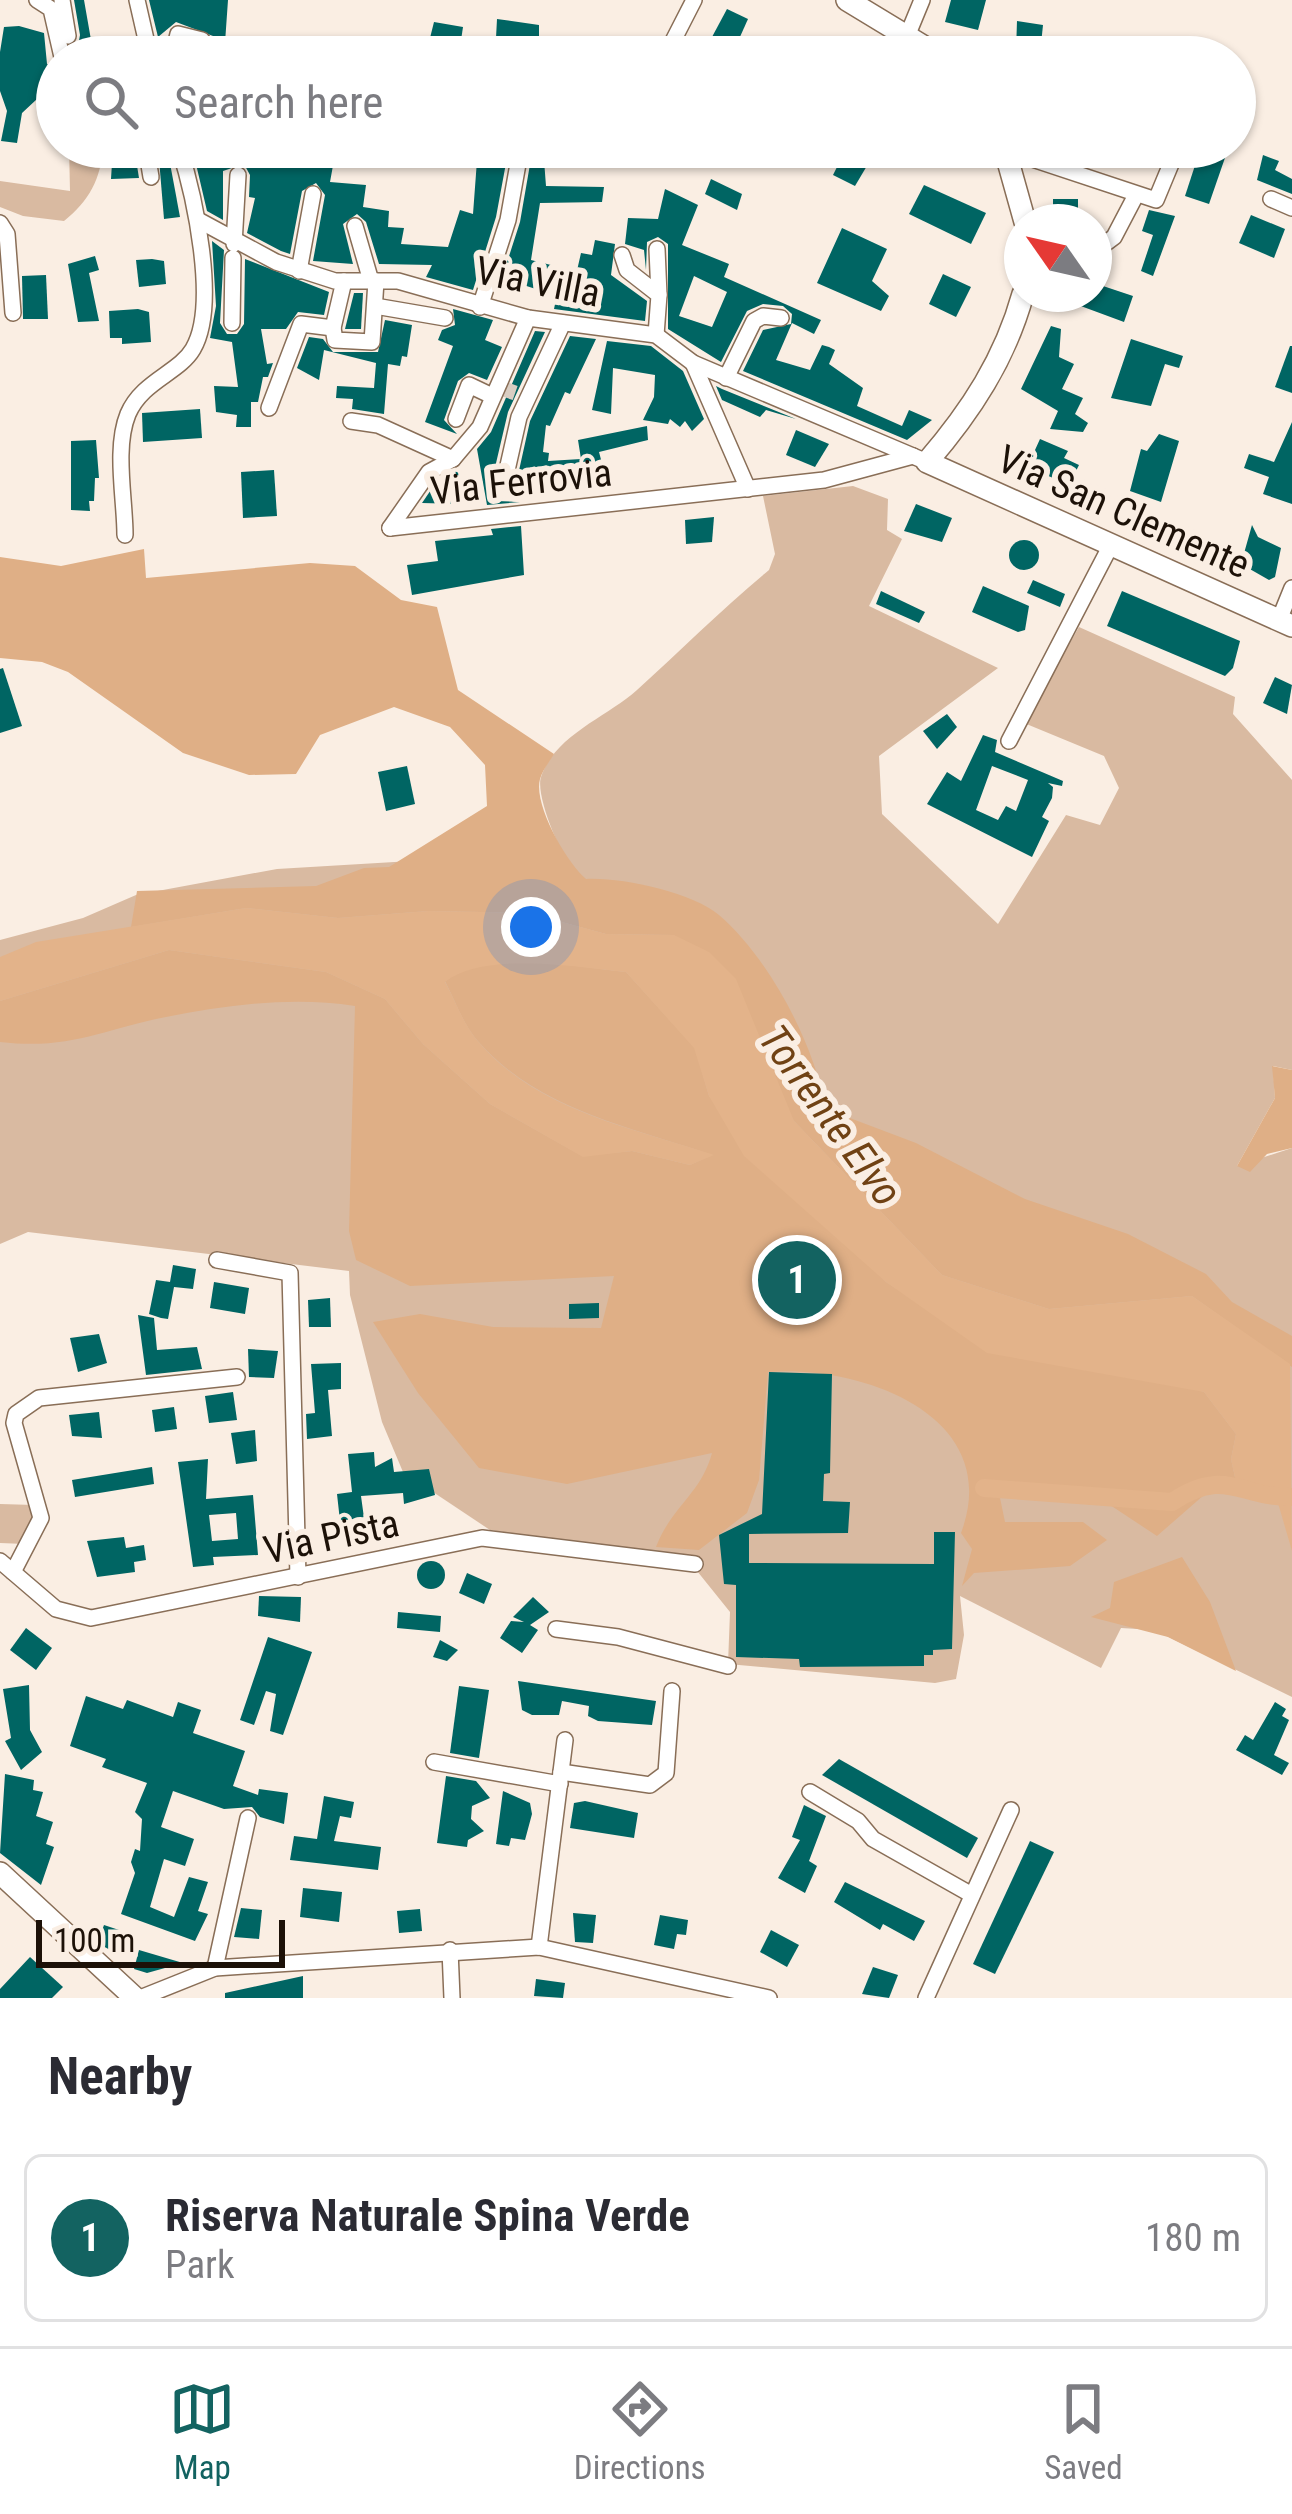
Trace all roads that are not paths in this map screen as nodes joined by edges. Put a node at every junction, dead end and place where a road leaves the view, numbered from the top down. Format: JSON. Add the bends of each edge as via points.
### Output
{"nodes":[{"id":1,"x":37,"y":0,"type":"edge"},
{"id":2,"x":62,"y":0,"type":"edge"},
{"id":3,"x":136,"y":0,"type":"edge"},
{"id":4,"x":694,"y":0,"type":"edge"},
{"id":5,"x":848,"y":0,"type":"edge"},
{"id":6,"x":922,"y":0,"type":"edge"},
{"id":7,"x":908,"y":34,"type":"junction"},
{"id":8,"x":57,"y":36,"type":"edge"},
{"id":9,"x":68,"y":36,"type":"edge"},
{"id":10,"x":149,"y":36,"type":"edge"},
{"id":11,"x":676,"y":36,"type":"edge"},
{"id":12,"x":911,"y":36,"type":"edge"},
{"id":13,"x":150,"y":168,"type":"edge"},
{"id":14,"x":185,"y":168,"type":"edge"},
{"id":15,"x":517,"y":168,"type":"edge"},
{"id":16,"x":1010,"y":168,"type":"edge"},
{"id":17,"x":1059,"y":168,"type":"edge"},
{"id":18,"x":1169,"y":168,"type":"edge"},
{"id":19,"x":238,"y":175,"type":"dead end"},
{"id":20,"x":151,"y":177,"type":"dead end"},
{"id":21,"x":313,"y":194,"type":"dead end"},
{"id":22,"x":1136,"y":195,"type":"junction"},
{"id":23,"x":1271,"y":199,"type":"dead end"},
{"id":24,"x":1020,"y":204,"type":"edge"},
{"id":25,"x":1292,"y":208,"type":"edge"},
{"id":26,"x":200,"y":221,"type":"junction"},
{"id":27,"x":0,"y":223,"type":"edge"},
{"id":28,"x":355,"y":226,"type":"dead end"},
{"id":29,"x":1112,"y":238,"type":"edge"},
{"id":30,"x":234,"y":248,"type":"junction"},
{"id":31,"x":657,"y":249,"type":"dead end"},
{"id":32,"x":622,"y":255,"type":"dead end"},
{"id":33,"x":299,"y":271,"type":"junction"},
{"id":34,"x":344,"y":281,"type":"junction"},
{"id":35,"x":374,"y":281,"type":"junction"},
{"id":36,"x":659,"y":295,"type":"junction"},
{"id":37,"x":375,"y":306,"type":"junction"},
{"id":38,"x":480,"y":307,"type":"junction"},
{"id":39,"x":1018,"y":312,"type":"edge"},
{"id":40,"x":13,"y":313,"type":"dead end"},
{"id":41,"x":445,"y":317,"type":"dead end"},
{"id":42,"x":528,"y":318,"type":"junction"},
{"id":43,"x":781,"y":318,"type":"dead end"},
{"id":44,"x":232,"y":323,"type":"dead end"},
{"id":45,"x":563,"y":323,"type":"junction"},
{"id":46,"x":333,"y":328,"type":"junction"},
{"id":47,"x":656,"y":335,"type":"junction"},
{"id":48,"x":693,"y":363,"type":"junction"},
{"id":49,"x":726,"y":379,"type":"junction"},
{"id":50,"x":496,"y":390,"type":"junction"},
{"id":51,"x":269,"y":408,"type":"dead end"},
{"id":52,"x":456,"y":419,"type":"dead end"},
{"id":53,"x":351,"y":421,"type":"dead end"},
{"id":54,"x":453,"y":459,"type":"junction"},
{"id":55,"x":920,"y":459,"type":"junction"},
{"id":56,"x":506,"y":479,"type":"dead end"},
{"id":57,"x":748,"y":489,"type":"junction"},
{"id":58,"x":125,"y":536,"type":"dead end"},
{"id":59,"x":1112,"y":543,"type":"junction"},
{"id":60,"x":1292,"y":588,"type":"edge"},
{"id":61,"x":1285,"y":623,"type":"edge"},
{"id":62,"x":1009,"y":741,"type":"dead end"},
{"id":63,"x":217,"y":1260,"type":"dead end"},
{"id":64,"x":237,"y":1376,"type":"dead end"},
{"id":65,"x":695,"y":1564,"type":"dead end"},
{"id":66,"x":7,"y":1566,"type":"edge"},
{"id":67,"x":298,"y":1576,"type":"junction"},
{"id":68,"x":556,"y":1629,"type":"dead end"},
{"id":69,"x":728,"y":1666,"type":"dead end"},
{"id":70,"x":672,"y":1691,"type":"dead end"},
{"id":71,"x":565,"y":1740,"type":"dead end"},
{"id":72,"x":434,"y":1762,"type":"dead end"},
{"id":73,"x":560,"y":1778,"type":"junction"},
{"id":74,"x":810,"y":1792,"type":"dead end"},
{"id":75,"x":1011,"y":1810,"type":"dead end"},
{"id":76,"x":248,"y":1818,"type":"dead end"},
{"id":77,"x":0,"y":1874,"type":"edge"},
{"id":78,"x":972,"y":1895,"type":"junction"},
{"id":79,"x":539,"y":1947,"type":"junction"},
{"id":80,"x":450,"y":1950,"type":"junction"},
{"id":81,"x":215,"y":1968,"type":"junction"},
{"id":82,"x":138,"y":1998,"type":"edge"},
{"id":83,"x":452,"y":1998,"type":"edge"},
{"id":84,"x":769,"y":1998,"type":"edge"},
{"id":85,"x":926,"y":1998,"type":"edge"}],
"edges":[{"from":1,"to":8,"type":"street","via":[[51,9]]},
{"from":2,"to":9,"type":"street"},
{"from":3,"to":10,"type":"street"},
{"from":4,"to":11,"type":"street"},
{"from":5,"to":7,"type":"street"},
{"from":6,"to":7,"type":"street"},
{"from":7,"to":12,"type":"street"},
{"from":13,"to":20,"type":"street"},
{"from":14,"to":26,"type":"street"},
{"from":15,"to":38,"type":"street"},
{"from":16,"to":24,"type":"street"},
{"from":17,"to":22,"type":"street"},
{"from":18,"to":22,"type":"street","via":[[1156,200]]},
{"from":19,"to":30,"type":"street"},
{"from":21,"to":33,"type":"street"},
{"from":22,"to":29,"type":"street"},
{"from":23,"to":25,"type":"street"},
{"from":26,"to":30,"type":"street","name":"Via Villa"},
{"from":26,"to":58,"type":"street","via":[[201,330],[191,354],[154,378],[128,414]]},
{"from":27,"to":40,"type":"street","via":[[8,234]]},
{"from":28,"to":35,"type":"street"},
{"from":30,"to":33,"type":"street","name":"Via Villa"},
{"from":30,"to":44,"type":"street"},
{"from":31,"to":36,"type":"street"},
{"from":32,"to":36,"type":"street","via":[[627,270]]},
{"from":33,"to":34,"type":"street","name":"Via Villa"},
{"from":34,"to":35,"type":"street","name":"Via Villa"},
{"from":34,"to":46,"type":"street"},
{"from":35,"to":37,"type":"street"},
{"from":35,"to":38,"type":"street","name":"Via Villa"},
{"from":36,"to":47,"type":"street"},
{"from":37,"to":41,"type":"street"},
{"from":37,"to":46,"type":"street","via":[[372,342],[335,340]]},
{"from":38,"to":42,"type":"street","name":"Via Villa"},
{"from":39,"to":55,"type":"street","via":[[1010,342],[964,420]]},
{"from":42,"to":45,"type":"street","name":"Via Villa"},
{"from":42,"to":50,"type":"street","name":"Via Ferrovia"},
{"from":43,"to":49,"type":"street","via":[[754,321]]},
{"from":45,"to":47,"type":"street","name":"Via Villa"},
{"from":45,"to":56,"type":"street","via":[[524,397]]},
{"from":46,"to":51,"type":"street","via":[[301,324]]},
{"from":47,"to":48,"type":"street","name":"Via Villa"},
{"from":48,"to":49,"type":"street","name":"Via Villa"},
{"from":48,"to":57,"type":"street"},
{"from":49,"to":55,"type":"street","name":"Via Villa"},
{"from":50,"to":52,"type":"street","via":[[470,385]]},
{"from":50,"to":54,"type":"street","name":"Via Ferrovia"},
{"from":53,"to":54,"type":"street"},
{"from":54,"to":57,"type":"street","name":"Via Ferrovia","via":[[429,472],[390,528]]},
{"from":55,"to":57,"type":"street","name":"Via Ferrovia"},
{"from":55,"to":59,"type":"street","name":"Via San Clemente"},
{"from":59,"to":61,"type":"street","name":"Via San Clemente"},
{"from":59,"to":62,"type":"street"},
{"from":60,"to":61,"type":"street"},
{"from":63,"to":67,"type":"street","via":[[284,1270],[292,1281]]},
{"from":64,"to":66,"type":"street","via":[[25,1406],[14,1423],[41,1518]]},
{"from":65,"to":67,"type":"street","name":"Via Pista","via":[[503,1537]]},
{"from":66,"to":67,"type":"street","name":"Via Pista","via":[[56,1609],[91,1618]]},
{"from":68,"to":69,"type":"street"},
{"from":70,"to":73,"type":"street","via":[[660,1781]]},
{"from":71,"to":73,"type":"street"},
{"from":72,"to":73,"type":"street"},
{"from":73,"to":79,"type":"street"},
{"from":74,"to":78,"type":"street"},
{"from":75,"to":78,"type":"street"},
{"from":76,"to":81,"type":"street"},
{"from":77,"to":82,"type":"street"},
{"from":78,"to":85,"type":"street"},
{"from":79,"to":80,"type":"street"},
{"from":79,"to":84,"type":"street"},
{"from":80,"to":81,"type":"street"},
{"from":80,"to":83,"type":"street"},
{"from":81,"to":82,"type":"street"}]}
